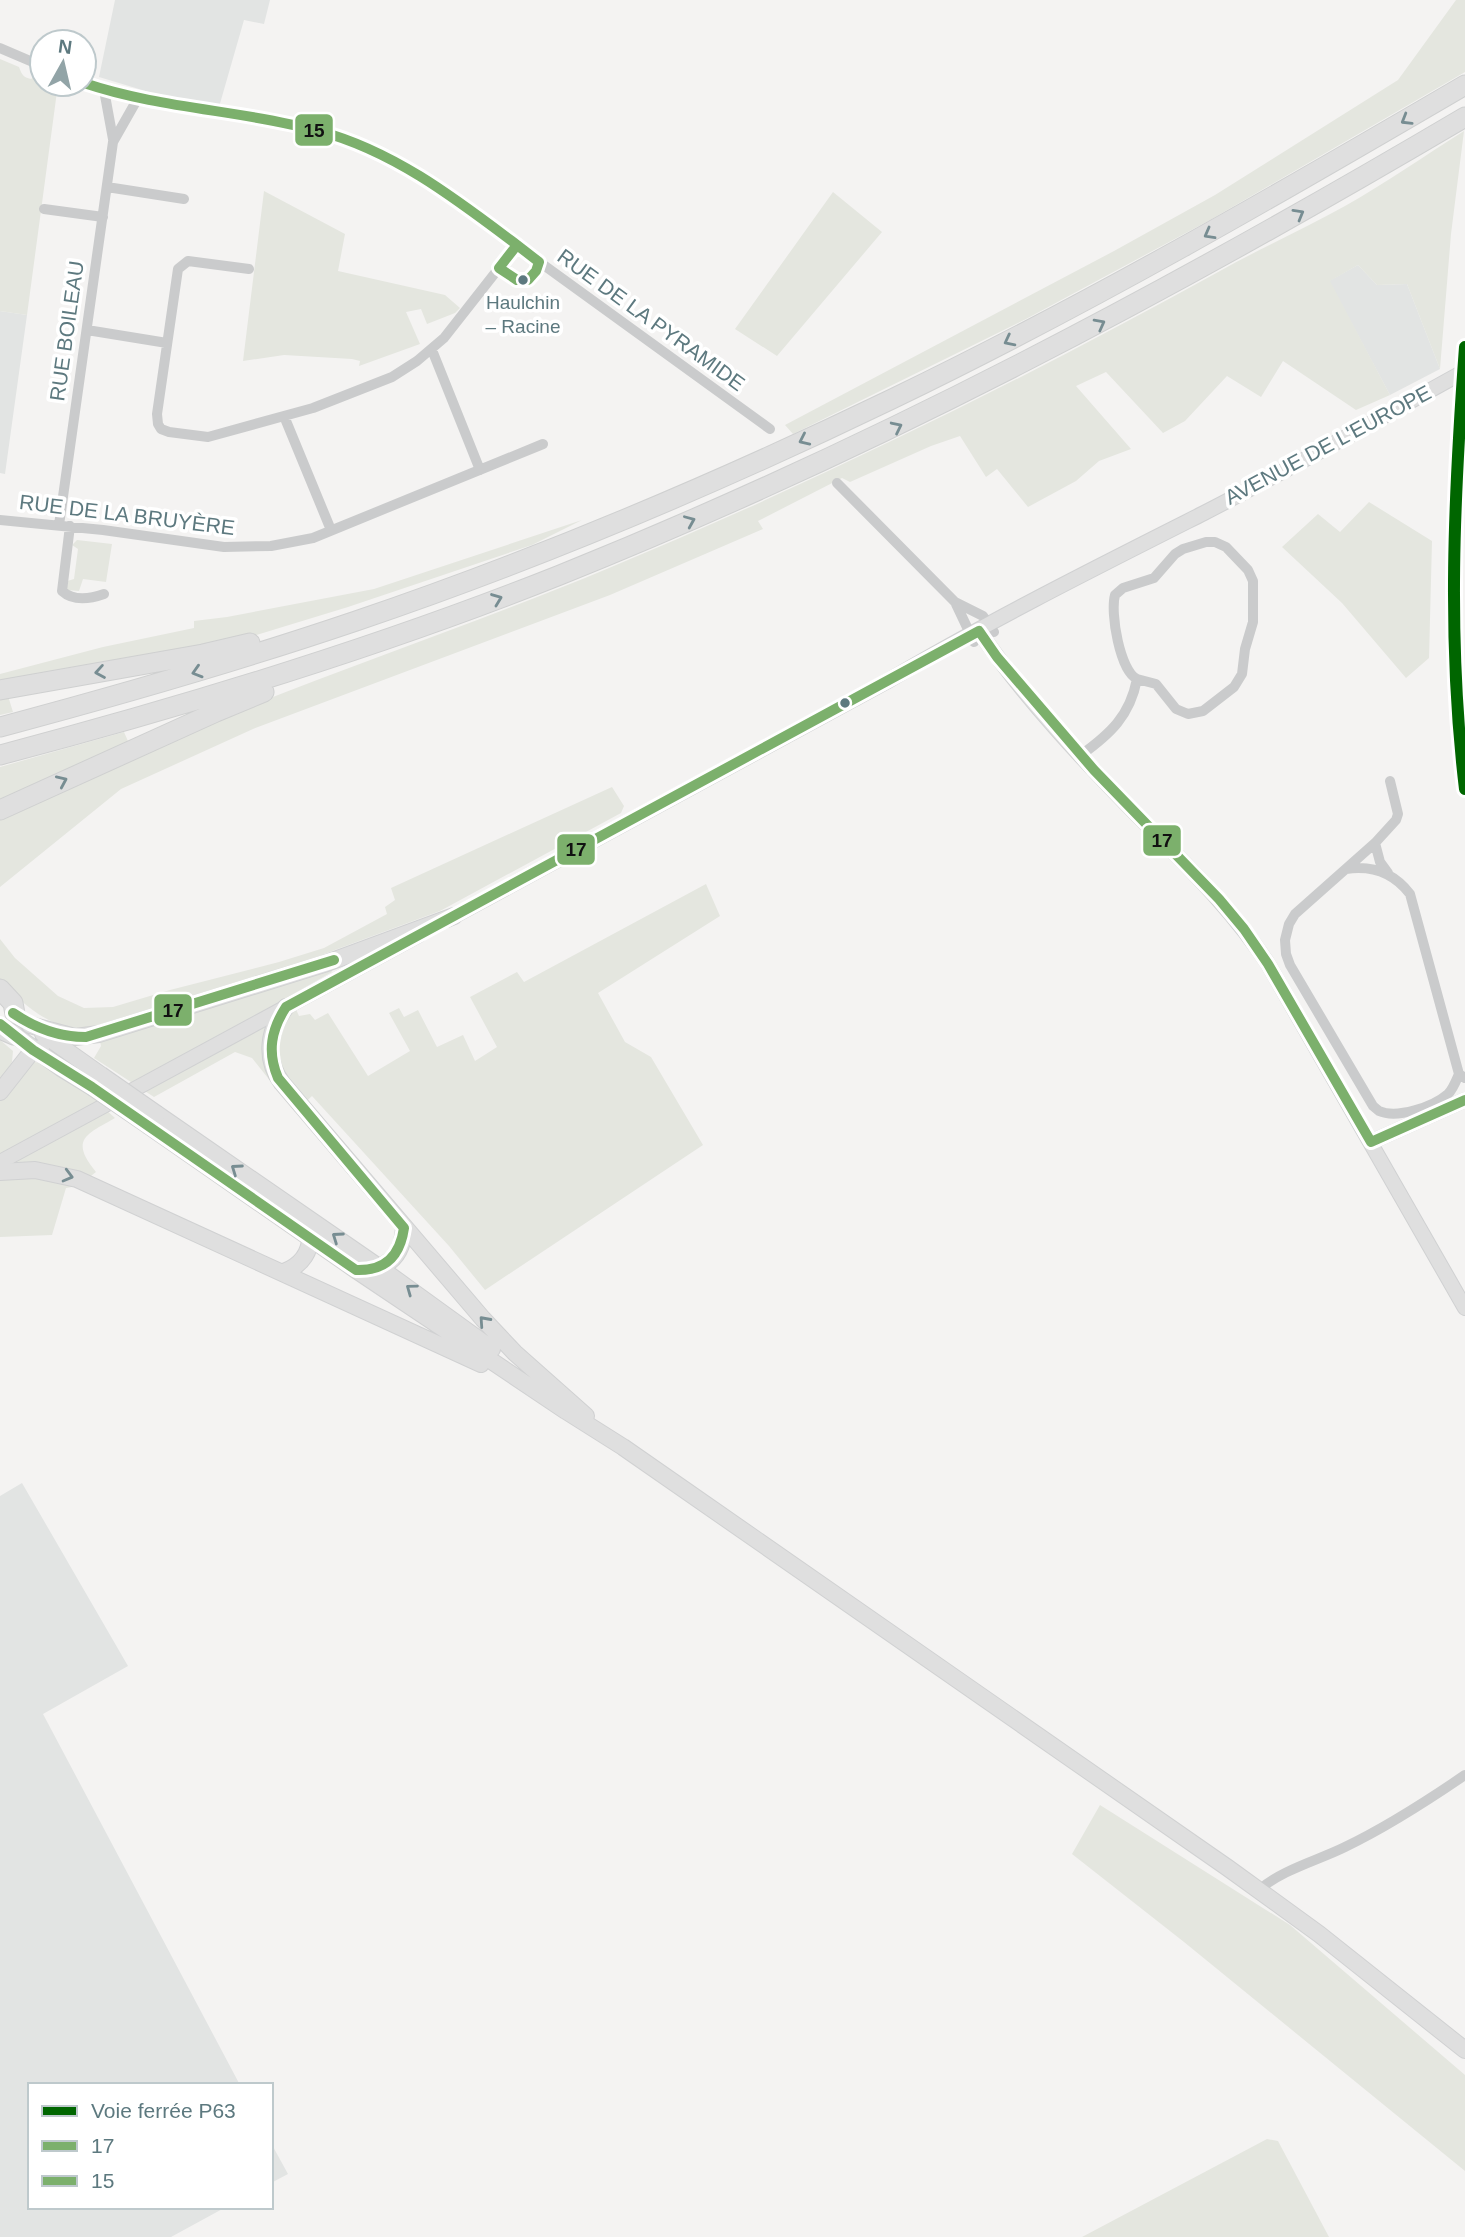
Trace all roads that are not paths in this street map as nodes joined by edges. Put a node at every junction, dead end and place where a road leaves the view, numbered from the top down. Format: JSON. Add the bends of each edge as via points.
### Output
{"nodes":[{"id":1,"x":0,"y":48,"type":"edge"},
{"id":2,"x":28,"y":60,"type":"edge"},
{"id":3,"x":1465,"y":85,"type":"edge"},
{"id":4,"x":98,"y":88,"type":"edge"},
{"id":5,"x":104,"y":90,"type":"junction"},
{"id":6,"x":138,"y":98,"type":"junction"},
{"id":7,"x":1465,"y":117,"type":"edge"},
{"id":8,"x":113,"y":142,"type":"junction"},
{"id":9,"x":107,"y":187,"type":"junction"},
{"id":10,"x":184,"y":199,"type":"dead end"},
{"id":11,"x":44,"y":209,"type":"dead end"},
{"id":12,"x":103,"y":217,"type":"junction"},
{"id":13,"x":517,"y":245,"type":"junction"},
{"id":14,"x":248,"y":269,"type":"dead end"},
{"id":15,"x":87,"y":330,"type":"junction"},
{"id":16,"x":167,"y":343,"type":"junction"},
{"id":17,"x":432,"y":350,"type":"junction"},
{"id":18,"x":1465,"y":371,"type":"edge"},
{"id":19,"x":284,"y":416,"type":"junction"},
{"id":20,"x":770,"y":429,"type":"dead end"},
{"id":21,"x":543,"y":444,"type":"dead end"},
{"id":22,"x":480,"y":470,"type":"junction"},
{"id":23,"x":837,"y":483,"type":"dead end"},
{"id":24,"x":0,"y":520,"type":"edge"},
{"id":25,"x":64,"y":526,"type":"junction"},
{"id":26,"x":331,"y":530,"type":"junction"},
{"id":27,"x":104,"y":594,"type":"dead end"},
{"id":28,"x":425,"y":597,"type":"junction"},
{"id":29,"x":955,"y":602,"type":"junction"},
{"id":30,"x":433,"y":623,"type":"junction"},
{"id":31,"x":982,"y":634,"type":"junction"},
{"id":32,"x":1137,"y":679,"type":"junction"},
{"id":33,"x":0,"y":690,"type":"edge"},
{"id":34,"x":0,"y":727,"type":"edge"},
{"id":35,"x":0,"y":755,"type":"edge"},
{"id":36,"x":1081,"y":755,"type":"junction"},
{"id":37,"x":1390,"y":781,"type":"dead end"},
{"id":38,"x":0,"y":810,"type":"edge"},
{"id":39,"x":1375,"y":843,"type":"junction"},
{"id":40,"x":1345,"y":870,"type":"junction"},
{"id":41,"x":1388,"y":873,"type":"junction"},
{"id":42,"x":454,"y":916,"type":"junction"},
{"id":43,"x":1285,"y":946,"type":"junction"},
{"id":44,"x":1263,"y":958,"type":"junction"},
{"id":45,"x":0,"y":989,"type":"edge"},
{"id":46,"x":286,"y":1007,"type":"junction"},
{"id":47,"x":10,"y":1022,"type":"edge"},
{"id":48,"x":100,"y":1034,"type":"junction"},
{"id":49,"x":61,"y":1047,"type":"junction"},
{"id":50,"x":33,"y":1049,"type":"junction"},
{"id":51,"x":80,"y":1060,"type":"junction"},
{"id":52,"x":1462,"y":1076,"type":"edge"},
{"id":53,"x":97,"y":1081,"type":"junction"},
{"id":54,"x":0,"y":1092,"type":"edge"},
{"id":55,"x":1465,"y":1100,"type":"edge"},
{"id":56,"x":153,"y":1120,"type":"junction"},
{"id":57,"x":1371,"y":1142,"type":"junction"},
{"id":58,"x":0,"y":1162,"type":"edge"},
{"id":59,"x":0,"y":1172,"type":"edge"},
{"id":60,"x":292,"y":1208,"type":"junction"},
{"id":61,"x":404,"y":1228,"type":"junction"},
{"id":62,"x":311,"y":1239,"type":"junction"},
{"id":63,"x":380,"y":1268,"type":"junction"},
{"id":64,"x":356,"y":1270,"type":"junction"},
{"id":65,"x":284,"y":1272,"type":"junction"},
{"id":66,"x":1465,"y":1308,"type":"edge"},
{"id":67,"x":550,"y":1400,"type":"junction"},
{"id":68,"x":587,"y":1418,"type":"junction"},
{"id":69,"x":623,"y":1447,"type":"junction"},
{"id":70,"x":1465,"y":1775,"type":"edge"},
{"id":71,"x":1259,"y":1890,"type":"junction"},
{"id":72,"x":1465,"y":2050,"type":"edge"}],
"edges":[{"from":1,"to":2,"type":"street"},
{"from":3,"to":28,"type":"highway","one_way":true,"via":[[1187,246],[891,400],[665,502]]},
{"from":4,"to":5,"type":"street","name":"RUE DE LA PYRAMIDE"},
{"from":5,"to":6,"type":"street","name":"RUE DE LA PYRAMIDE"},
{"from":5,"to":8,"type":"street","name":"RUE BOILEAU"},
{"from":6,"to":8,"type":"street","name":"RUE BOILEAU"},
{"from":6,"to":13,"type":"street","name":"RUE DE LA PYRAMIDE","via":[[347,139],[416,173]]},
{"from":30,"to":7,"type":"highway","one_way":true,"via":[[681,525],[937,407],[1196,272]]},
{"from":8,"to":9,"type":"street","name":"RUE BOILEAU"},
{"from":9,"to":10,"type":"street"},
{"from":9,"to":12,"type":"street","name":"RUE BOILEAU"},
{"from":11,"to":12,"type":"street"},
{"from":12,"to":15,"type":"street","name":"RUE BOILEAU"},
{"from":13,"to":17,"type":"street"},
{"from":13,"to":20,"type":"street","name":"RUE DE LA PYRAMIDE"},
{"from":14,"to":16,"type":"street","via":[[192,261],[181,264]]},
{"from":15,"to":16,"type":"street"},
{"from":15,"to":25,"type":"street","name":"RUE BOILEAU"},
{"from":16,"to":19,"type":"street","via":[[159,427],[204,437]]},
{"from":17,"to":19,"type":"street","via":[[386,380]]},
{"from":17,"to":22,"type":"street"},
{"from":18,"to":31,"type":"main road","name":"AVENUE DE L'EUROPE","via":[[1205,512],[1105,573]]},
{"from":19,"to":26,"type":"street"},
{"from":21,"to":22,"type":"street","name":"RUE DE LA BRUYÈRE"},
{"from":22,"to":26,"type":"street","name":"RUE DE LA BRUYÈRE"},
{"from":23,"to":29,"type":"street"},
{"from":24,"to":25,"type":"street","name":"RUE DE LA BRUYÈRE"},
{"from":25,"to":26,"type":"street","name":"RUE DE LA BRUYÈRE","via":[[239,547],[284,544]]},
{"from":25,"to":27,"type":"street","name":"RUE BOILEAU","via":[[62,591],[89,599]]},
{"from":28,"to":33,"type":"highway","one_way":true,"via":[[203,654]]},
{"from":28,"to":34,"type":"highway","one_way":true,"via":[[226,663]]},
{"from":29,"to":31,"type":"street"},
{"from":29,"to":31,"type":"street","via":[[980,614]]},
{"from":30,"to":35,"type":"highway","via":[[193,702]]},
{"from":38,"to":30,"type":"highway","one_way":true,"via":[[216,712]]},
{"from":31,"to":36,"type":"main road"},
{"from":31,"to":42,"type":"main road","name":"AVENUE DE L'EUROPE"},
{"from":32,"to":32,"type":"street","via":[[1127,669],[1115,625],[1115,595],[1154,578],[1187,547],[1206,542],[1223,545],[1253,581],[1253,618],[1240,679],[1208,708],[1194,714],[1179,712],[1156,684]]},
{"from":32,"to":36,"type":"street","via":[[1129,705],[1113,731]]},
{"from":36,"to":44,"type":"main road","via":[[1225,906]]},
{"from":37,"to":39,"type":"street","via":[[1398,817]]},
{"from":39,"to":40,"type":"street"},
{"from":39,"to":41,"type":"street"},
{"from":40,"to":41,"type":"street"},
{"from":40,"to":43,"type":"street","via":[[1298,910]]},
{"from":41,"to":52,"type":"street","via":[[1414,902]]},
{"from":42,"to":46,"type":"main road","name":"AVENUE DE L'EUROPE"},
{"from":42,"to":48,"type":"main road","via":[[324,964]]},
{"from":43,"to":44,"type":"street"},
{"from":43,"to":52,"type":"street","via":[[1290,965],[1375,1109],[1392,1114],[1416,1109],[1445,1096]]},
{"from":44,"to":57,"type":"main road"},
{"from":45,"to":47,"type":"highway","via":[[13,1003]]},
{"from":46,"to":58,"type":"main road","name":"AVENUE DE L'EUROPE"},
{"from":46,"to":61,"type":"main road","via":[[270,1046],[278,1078]]},
{"from":47,"to":48,"type":"main road","via":[[75,1037]]},
{"from":47,"to":49,"type":"main road"},
{"from":47,"to":50,"type":"main road"},
{"from":48,"to":51,"type":"main road","via":[[85,1046]]},
{"from":49,"to":50,"type":"main road"},
{"from":49,"to":51,"type":"main road"},
{"from":50,"to":53,"type":"main road"},
{"from":50,"to":54,"type":"main road"},
{"from":51,"to":53,"type":"main road","via":[[84,1077]]},
{"from":53,"to":56,"type":"main road","bridge":true},
{"from":55,"to":57,"type":"main road"},
{"from":60,"to":56,"type":"main road","one_way":true},
{"from":56,"to":62,"type":"main road"},
{"from":57,"to":66,"type":"main road"},
{"from":59,"to":65,"type":"main road","one_way":true,"via":[[36,1170],[77,1179]]},
{"from":60,"to":62,"type":"main road","via":[[307,1223]]},
{"from":63,"to":60,"type":"main road","one_way":true},
{"from":61,"to":63,"type":"main road","via":[[398,1253]]},
{"from":68,"to":61,"type":"main road","one_way":true,"via":[[500,1338]]},
{"from":62,"to":64,"type":"main road"},
{"from":62,"to":65,"type":"main road","via":[[303,1261]]},
{"from":63,"to":64,"type":"main road"},
{"from":68,"to":63,"type":"main road","one_way":true},
{"from":64,"to":67,"type":"main road"},
{"from":65,"to":67,"type":"main road","via":[[469,1357]]},
{"from":67,"to":69,"type":"main road"},
{"from":68,"to":69,"type":"main road"},
{"from":69,"to":71,"type":"main road"},
{"from":70,"to":71,"type":"street","via":[[1378,1830],[1274,1878]]},
{"from":71,"to":72,"type":"main road"}]}
